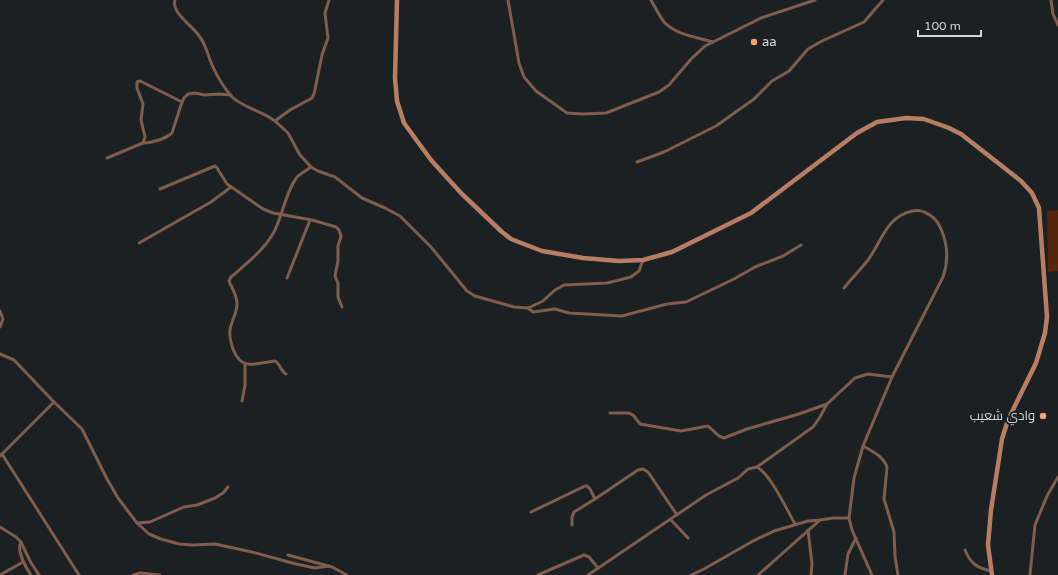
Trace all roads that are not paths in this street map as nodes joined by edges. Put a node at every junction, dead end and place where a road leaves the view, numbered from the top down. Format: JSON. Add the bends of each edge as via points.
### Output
{"nodes":[{"id":1,"x":175,"y":0,"type":"edge"},
{"id":2,"x":329,"y":0,"type":"edge"},
{"id":3,"x":397,"y":0,"type":"edge"},
{"id":4,"x":508,"y":0,"type":"edge"},
{"id":5,"x":652,"y":0,"type":"edge"},
{"id":6,"x":815,"y":0,"type":"edge"},
{"id":7,"x":883,"y":0,"type":"edge"},
{"id":8,"x":1051,"y":0,"type":"edge"},
{"id":9,"x":1058,"y":25,"type":"edge"},
{"id":10,"x":713,"y":42,"type":"junction"},
{"id":11,"x":231,"y":95,"type":"junction"},
{"id":12,"x":182,"y":102,"type":"junction"},
{"id":13,"x":275,"y":121,"type":"junction"},
{"id":14,"x":143,"y":143,"type":"junction"},
{"id":15,"x":107,"y":158,"type":"dead end"},
{"id":16,"x":637,"y":162,"type":"dead end"},
{"id":17,"x":311,"y":167,"type":"junction"},
{"id":18,"x":231,"y":187,"type":"junction"},
{"id":19,"x":160,"y":189,"type":"dead end"},
{"id":20,"x":280,"y":214,"type":"junction"},
{"id":21,"x":310,"y":220,"type":"junction"},
{"id":22,"x":139,"y":243,"type":"dead end"},
{"id":23,"x":801,"y":245,"type":"dead end"},
{"id":24,"x":643,"y":260,"type":"junction"},
{"id":25,"x":287,"y":278,"type":"dead end"},
{"id":26,"x":844,"y":288,"type":"dead end"},
{"id":27,"x":342,"y":307,"type":"dead end"},
{"id":28,"x":528,"y":308,"type":"junction"},
{"id":29,"x":0,"y":311,"type":"edge"},
{"id":30,"x":0,"y":327,"type":"edge"},
{"id":31,"x":0,"y":354,"type":"edge"},
{"id":32,"x":246,"y":364,"type":"junction"},
{"id":33,"x":286,"y":374,"type":"dead end"},
{"id":34,"x":892,"y":377,"type":"junction"},
{"id":35,"x":242,"y":401,"type":"dead end"},
{"id":36,"x":54,"y":402,"type":"junction"},
{"id":37,"x":827,"y":404,"type":"junction"},
{"id":38,"x":610,"y":413,"type":"dead end"},
{"id":39,"x":863,"y":446,"type":"junction"},
{"id":40,"x":1,"y":455,"type":"edge"},
{"id":41,"x":757,"y":468,"type":"junction"},
{"id":42,"x":1058,"y":477,"type":"edge"},
{"id":43,"x":228,"y":487,"type":"dead end"},
{"id":44,"x":595,"y":499,"type":"junction"},
{"id":45,"x":531,"y":512,"type":"dead end"},
{"id":46,"x":677,"y":515,"type":"junction"},
{"id":47,"x":849,"y":518,"type":"junction"},
{"id":48,"x":670,"y":520,"type":"junction"},
{"id":49,"x":820,"y":520,"type":"junction"},
{"id":50,"x":137,"y":523,"type":"junction"},
{"id":51,"x":795,"y":524,"type":"junction"},
{"id":52,"x":572,"y":525,"type":"dead end"},
{"id":53,"x":0,"y":527,"type":"edge"},
{"id":54,"x":808,"y":530,"type":"junction"},
{"id":55,"x":688,"y":538,"type":"dead end"},
{"id":56,"x":856,"y":538,"type":"junction"},
{"id":57,"x":21,"y":542,"type":"junction"},
{"id":58,"x":965,"y":550,"type":"dead end"},
{"id":59,"x":288,"y":555,"type":"dead end"},
{"id":60,"x":24,"y":562,"type":"junction"},
{"id":61,"x":329,"y":566,"type":"junction"},
{"id":62,"x":598,"y":568,"type":"junction"},
{"id":63,"x":991,"y":573,"type":"edge"},
{"id":64,"x":0,"y":575,"type":"edge"},
{"id":65,"x":31,"y":575,"type":"edge"},
{"id":66,"x":39,"y":575,"type":"edge"},
{"id":67,"x":79,"y":575,"type":"edge"},
{"id":68,"x":133,"y":575,"type":"edge"},
{"id":69,"x":160,"y":575,"type":"edge"},
{"id":70,"x":347,"y":575,"type":"edge"},
{"id":71,"x":538,"y":575,"type":"edge"},
{"id":72,"x":588,"y":575,"type":"edge"},
{"id":73,"x":691,"y":575,"type":"edge"},
{"id":74,"x":758,"y":575,"type":"edge"},
{"id":75,"x":811,"y":575,"type":"edge"},
{"id":76,"x":845,"y":575,"type":"edge"},
{"id":77,"x":872,"y":575,"type":"edge"},
{"id":78,"x":898,"y":575,"type":"edge"},
{"id":79,"x":1030,"y":575,"type":"edge"}],
"edges":[{"from":1,"to":11,"type":"street","via":[[176,10],[200,37],[218,77]]},
{"from":2,"to":13,"type":"street","via":[[325,13],[328,38],[314,94],[312,98]]},
{"from":3,"to":24,"type":"main road","via":[[395,78],[401,115],[431,160],[461,193],[511,240],[523,245],[583,258]]},
{"from":4,"to":10,"type":"street","via":[[519,63],[524,77],[541,95],[570,114],[606,113],[659,92],[669,85],[699,51]]},
{"from":5,"to":10,"type":"street","via":[[664,21],[672,28]]},
{"from":6,"to":10,"type":"street","via":[[761,18]]},
{"from":7,"to":16,"type":"street","via":[[864,22],[808,49],[789,71],[772,81],[754,99],[716,126],[664,152]]},
{"from":8,"to":9,"type":"street"},
{"from":11,"to":12,"type":"street","via":[[195,93],[188,94]]},
{"from":11,"to":13,"type":"street"},
{"from":12,"to":14,"type":"street","via":[[172,133],[156,141]]},
{"from":12,"to":14,"type":"street","via":[[140,80],[137,82],[142,104],[141,120],[145,137]]},
{"from":13,"to":17,"type":"street","via":[[288,133],[300,155]]},
{"from":14,"to":15,"type":"street"},
{"from":17,"to":20,"type":"street","via":[[298,176],[292,185]]},
{"from":17,"to":28,"type":"street","via":[[339,179],[362,198],[400,216],[431,246],[470,294],[514,308]]},
{"from":18,"to":19,"type":"street","via":[[214,166]]},
{"from":18,"to":20,"type":"street","via":[[264,209]]},
{"from":18,"to":22,"type":"street","via":[[218,198]]},
{"from":20,"to":21,"type":"street"},
{"from":20,"to":32,"type":"street","via":[[270,239],[229,280],[235,291],[237,305],[230,337],[237,357]]},
{"from":21,"to":25,"type":"street"},
{"from":21,"to":27,"type":"street","via":[[331,226],[340,232],[335,276]]},
{"from":23,"to":28,"type":"street","via":[[783,256],[683,302],[617,316],[555,309],[533,312]]},
{"from":24,"to":28,"type":"street","via":[[638,271],[631,277],[608,284],[564,286]]},
{"from":24,"to":63,"type":"main road","via":[[684,247],[751,212],[857,133],[877,122],[906,118],[924,119],[949,128],[961,134],[1021,181],[1032,193],[1040,208],[1046,333],[1036,364],[1008,420],[1002,439],[988,545]]},
{"from":26,"to":34,"type":"street","via":[[869,259],[882,234],[900,216],[917,210],[930,215],[938,222],[947,248],[946,268]]},
{"from":29,"to":30,"type":"street","via":[[3,319]]},
{"from":31,"to":36,"type":"street","via":[[14,360]]},
{"from":32,"to":33,"type":"street","via":[[274,361]]},
{"from":32,"to":35,"type":"street"},
{"from":34,"to":37,"type":"street","via":[[872,374],[859,376]]},
{"from":34,"to":39,"type":"street"},
{"from":36,"to":40,"type":"street"},
{"from":36,"to":50,"type":"street","via":[[82,429],[118,498]]},
{"from":37,"to":38,"type":"street","via":[[724,438],[708,426],[681,431],[664,429],[640,424],[628,412]]},
{"from":37,"to":41,"type":"street","via":[[813,427]]},
{"from":39,"to":47,"type":"street","via":[[854,478]]},
{"from":39,"to":78,"type":"street","via":[[880,457],[887,467],[884,499],[894,532]]},
{"from":40,"to":67,"type":"street"},
{"from":41,"to":46,"type":"street","via":[[748,469],[738,478],[714,490]]},
{"from":41,"to":51,"type":"street","via":[[772,483]]},
{"from":42,"to":79,"type":"street","via":[[1034,525]]},
{"from":43,"to":50,"type":"street","via":[[215,498],[184,507],[150,522]]},
{"from":44,"to":45,"type":"street","via":[[590,489],[585,486]]},
{"from":44,"to":46,"type":"street","via":[[643,469],[648,472]]},
{"from":44,"to":52,"type":"street","via":[[574,512]]},
{"from":46,"to":48,"type":"street"},
{"from":47,"to":49,"type":"street"},
{"from":47,"to":56,"type":"street"},
{"from":48,"to":55,"type":"street"},
{"from":48,"to":62,"type":"street"},
{"from":49,"to":51,"type":"street"},
{"from":49,"to":54,"type":"street"},
{"from":50,"to":61,"type":"street","via":[[149,534],[179,544],[215,544],[315,568]]},
{"from":51,"to":73,"type":"street","via":[[752,541]]},
{"from":53,"to":57,"type":"street"},
{"from":54,"to":74,"type":"street"},
{"from":54,"to":75,"type":"street"},
{"from":56,"to":76,"type":"street","via":[[848,554]]},
{"from":56,"to":77,"type":"street"},
{"from":57,"to":60,"type":"street","via":[[19,545]]},
{"from":57,"to":66,"type":"street"},
{"from":58,"to":63,"type":"street","via":[[973,564]]},
{"from":59,"to":61,"type":"street"},
{"from":60,"to":64,"type":"street"},
{"from":60,"to":65,"type":"street"},
{"from":61,"to":70,"type":"street"},
{"from":62,"to":71,"type":"street","via":[[584,555]]},
{"from":62,"to":72,"type":"street"},
{"from":68,"to":69,"type":"street"}]}
